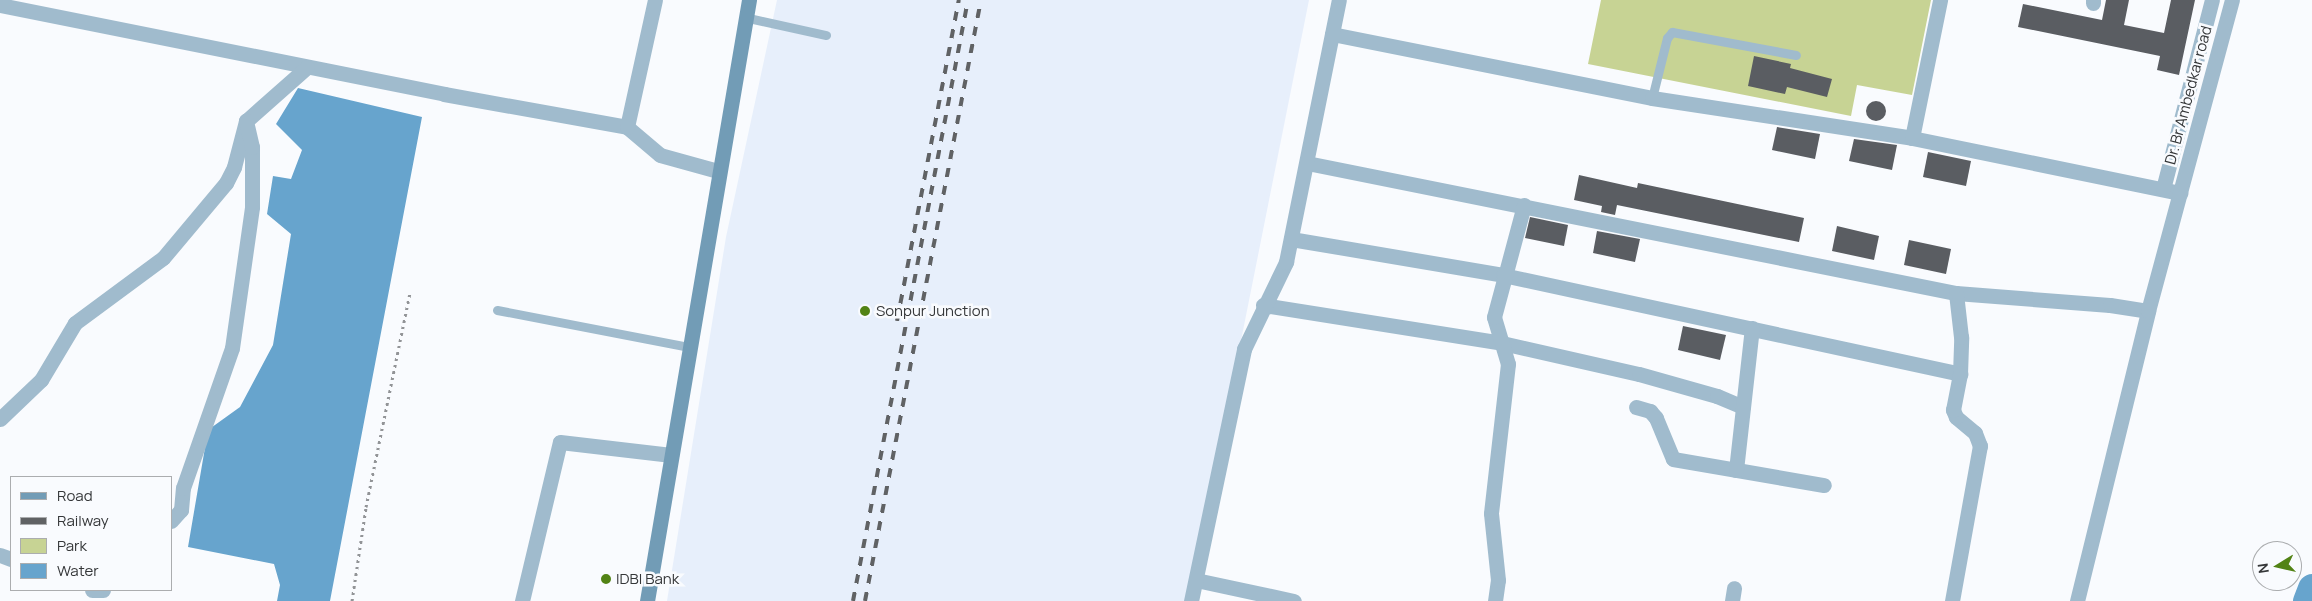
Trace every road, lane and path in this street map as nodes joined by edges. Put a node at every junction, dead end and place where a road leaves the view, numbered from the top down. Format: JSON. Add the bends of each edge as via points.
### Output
{"nodes":[{"id":1,"x":655,"y":0,"type":"edge"},
{"id":2,"x":749,"y":0,"type":"edge"},
{"id":3,"x":1339,"y":0,"type":"edge"},
{"id":4,"x":1940,"y":0,"type":"edge"},
{"id":5,"x":2212,"y":0,"type":"edge"},
{"id":6,"x":2232,"y":0,"type":"edge"},
{"id":7,"x":0,"y":6,"type":"edge"},
{"id":8,"x":744,"y":16,"type":"junction"},
{"id":9,"x":1332,"y":34,"type":"junction"},
{"id":10,"x":826,"y":35,"type":"dead end"},
{"id":11,"x":1796,"y":54,"type":"dead end"},
{"id":12,"x":307,"y":67,"type":"junction"},
{"id":13,"x":1652,"y":98,"type":"junction"},
{"id":14,"x":246,"y":121,"type":"junction"},
{"id":15,"x":627,"y":127,"type":"junction"},
{"id":16,"x":1912,"y":138,"type":"junction"},
{"id":17,"x":1307,"y":163,"type":"junction"},
{"id":18,"x":718,"y":171,"type":"junction"},
{"id":19,"x":2163,"y":189,"type":"junction"},
{"id":20,"x":2180,"y":193,"type":"junction"},
{"id":21,"x":1524,"y":205,"type":"junction"},
{"id":22,"x":1292,"y":239,"type":"junction"},
{"id":23,"x":1503,"y":275,"type":"junction"},
{"id":24,"x":410,"y":292,"type":"dead end"},
{"id":25,"x":1956,"y":292,"type":"junction"},
{"id":26,"x":1263,"y":305,"type":"junction"},
{"id":27,"x":497,"y":310,"type":"dead end"},
{"id":28,"x":2148,"y":311,"type":"junction"},
{"id":29,"x":1752,"y":328,"type":"junction"},
{"id":30,"x":1502,"y":343,"type":"junction"},
{"id":31,"x":689,"y":347,"type":"junction"},
{"id":32,"x":1960,"y":374,"type":"junction"},
{"id":33,"x":1636,"y":407,"type":"dead end"},
{"id":34,"x":1743,"y":407,"type":"junction"},
{"id":35,"x":0,"y":419,"type":"edge"},
{"id":36,"x":671,"y":455,"type":"junction"},
{"id":37,"x":1736,"y":470,"type":"junction"},
{"id":38,"x":1824,"y":484,"type":"dead end"},
{"id":39,"x":172,"y":520,"type":"edge"},
{"id":40,"x":1196,"y":580,"type":"junction"},
{"id":41,"x":352,"y":601,"type":"edge"},
{"id":42,"x":522,"y":601,"type":"edge"},
{"id":43,"x":647,"y":601,"type":"edge"},
{"id":44,"x":1191,"y":601,"type":"edge"},
{"id":45,"x":1294,"y":601,"type":"edge"},
{"id":46,"x":1495,"y":601,"type":"edge"},
{"id":47,"x":1952,"y":601,"type":"edge"},
{"id":48,"x":2077,"y":601,"type":"edge"}],
"edges":[{"from":1,"to":15,"type":"street"},
{"from":2,"to":8,"type":"main road"},
{"from":3,"to":9,"type":"street"},
{"from":4,"to":16,"type":"street"},
{"from":5,"to":19,"type":"street","name":"Dr. Br Ambedkar road"},
{"from":6,"to":20,"type":"street"},
{"from":7,"to":12,"type":"street"},
{"from":8,"to":10,"type":"lane"},
{"from":8,"to":18,"type":"main road"},
{"from":9,"to":13,"type":"street"},
{"from":9,"to":17,"type":"street"},
{"from":11,"to":13,"type":"lane","via":[[1672,32],[1667,38]]},
{"from":12,"to":14,"type":"street"},
{"from":12,"to":15,"type":"street"},
{"from":13,"to":16,"type":"street"},
{"from":14,"to":35,"type":"street","via":[[234,167],[215,196],[152,269],[75,323],[41,380]]},
{"from":14,"to":39,"type":"street","via":[[252,147],[252,207],[232,348],[183,488],[181,510]]},
{"from":15,"to":18,"type":"street","via":[[660,156]]},
{"from":16,"to":19,"type":"street"},
{"from":17,"to":21,"type":"street"},
{"from":17,"to":22,"type":"street"},
{"from":18,"to":31,"type":"main road"},
{"from":19,"to":20,"type":"street"},
{"from":20,"to":28,"type":"street"},
{"from":21,"to":23,"type":"street"},
{"from":21,"to":25,"type":"street"},
{"from":22,"to":23,"type":"street"},
{"from":22,"to":26,"type":"street","via":[[1283,270]]},
{"from":23,"to":29,"type":"street"},
{"from":23,"to":30,"type":"street","via":[[1494,317]]},
{"from":24,"to":41,"type":"path","via":[[366,507]]},
{"from":25,"to":28,"type":"street"},
{"from":25,"to":32,"type":"street","via":[[1961,337]]},
{"from":26,"to":30,"type":"street"},
{"from":26,"to":40,"type":"street","via":[[1244,349]]},
{"from":27,"to":31,"type":"lane"},
{"from":28,"to":48,"type":"street"},
{"from":29,"to":32,"type":"street"},
{"from":29,"to":34,"type":"street"},
{"from":30,"to":34,"type":"street","via":[[1639,374],[1717,396]]},
{"from":30,"to":46,"type":"street","via":[[1508,364],[1491,513],[1498,580]]},
{"from":31,"to":36,"type":"main road"},
{"from":32,"to":47,"type":"street","via":[[1953,410],[1956,417],[1975,433],[1980,446]]},
{"from":33,"to":37,"type":"street","via":[[1650,411],[1656,418],[1673,459]]},
{"from":34,"to":37,"type":"street"},
{"from":36,"to":42,"type":"street","via":[[560,442]]},
{"from":36,"to":43,"type":"main road"},
{"from":37,"to":38,"type":"street"},
{"from":40,"to":44,"type":"street"},
{"from":40,"to":45,"type":"street"}]}
